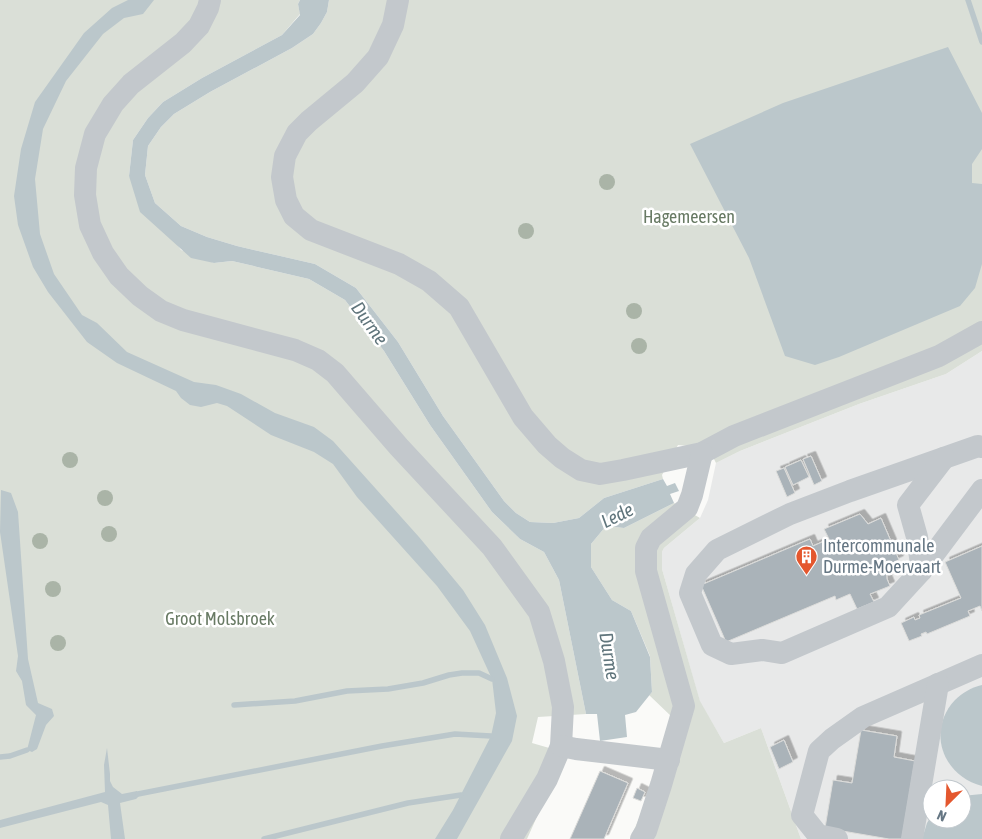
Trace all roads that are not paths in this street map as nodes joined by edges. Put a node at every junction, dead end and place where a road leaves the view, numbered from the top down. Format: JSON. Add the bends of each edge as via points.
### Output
{"nodes":[{"id":1,"x":210,"y":0,"type":"edge"},
{"id":2,"x":398,"y":0,"type":"edge"},
{"id":3,"x":982,"y":332,"type":"edge"},
{"id":4,"x":982,"y":447,"type":"edge"},
{"id":5,"x":702,"y":452,"type":"junction"},
{"id":6,"x":944,"y":458,"type":"junction"},
{"id":7,"x":982,"y":490,"type":"edge"},
{"id":8,"x":922,"y":570,"type":"junction"},
{"id":9,"x":982,"y":665,"type":"edge"},
{"id":10,"x":938,"y":684,"type":"junction"},
{"id":11,"x":561,"y":746,"type":"junction"},
{"id":12,"x":669,"y":760,"type":"junction"},
{"id":13,"x":511,"y":839,"type":"edge"},
{"id":14,"x":641,"y":839,"type":"edge"},
{"id":15,"x":838,"y":839,"type":"edge"},
{"id":16,"x":912,"y":839,"type":"edge"}],
"edges":[{"from":1,"to":11,"type":"street","via":[[199,26],[183,43],[131,84],[112,104],[95,134],[86,168],[85,195],[90,225],[103,253],[119,276],[161,311],[183,320],[296,350],[318,360],[335,373],[492,547],[539,612],[554,660],[563,708]]},
{"from":2,"to":5,"type":"street","via":[[393,25],[378,57],[355,83],[297,133],[285,156],[282,177],[286,200],[294,216],[311,230],[399,264],[429,282],[459,307],[523,417],[547,445],[581,470],[600,474]]},
{"from":3,"to":5,"type":"street","via":[[939,356],[734,436]]},
{"from":4,"to":6,"type":"street"},
{"from":5,"to":12,"type":"street","via":[[686,508],[651,538],[646,548],[646,571],[684,706]]},
{"from":6,"to":8,"type":"street","via":[[908,505]]},
{"from":6,"to":8,"type":"street","via":[[790,514],[718,550],[696,574],[690,593],[712,645],[731,654],[762,650],[782,653],[888,607]]},
{"from":7,"to":8,"type":"street"},
{"from":9,"to":10,"type":"street"},
{"from":10,"to":15,"type":"street","via":[[863,717],[819,751],[802,815],[818,835]]},
{"from":10,"to":16,"type":"street"},
{"from":11,"to":12,"type":"street"},
{"from":11,"to":13,"type":"street","via":[[547,779]]},
{"from":12,"to":14,"type":"street"}]}
